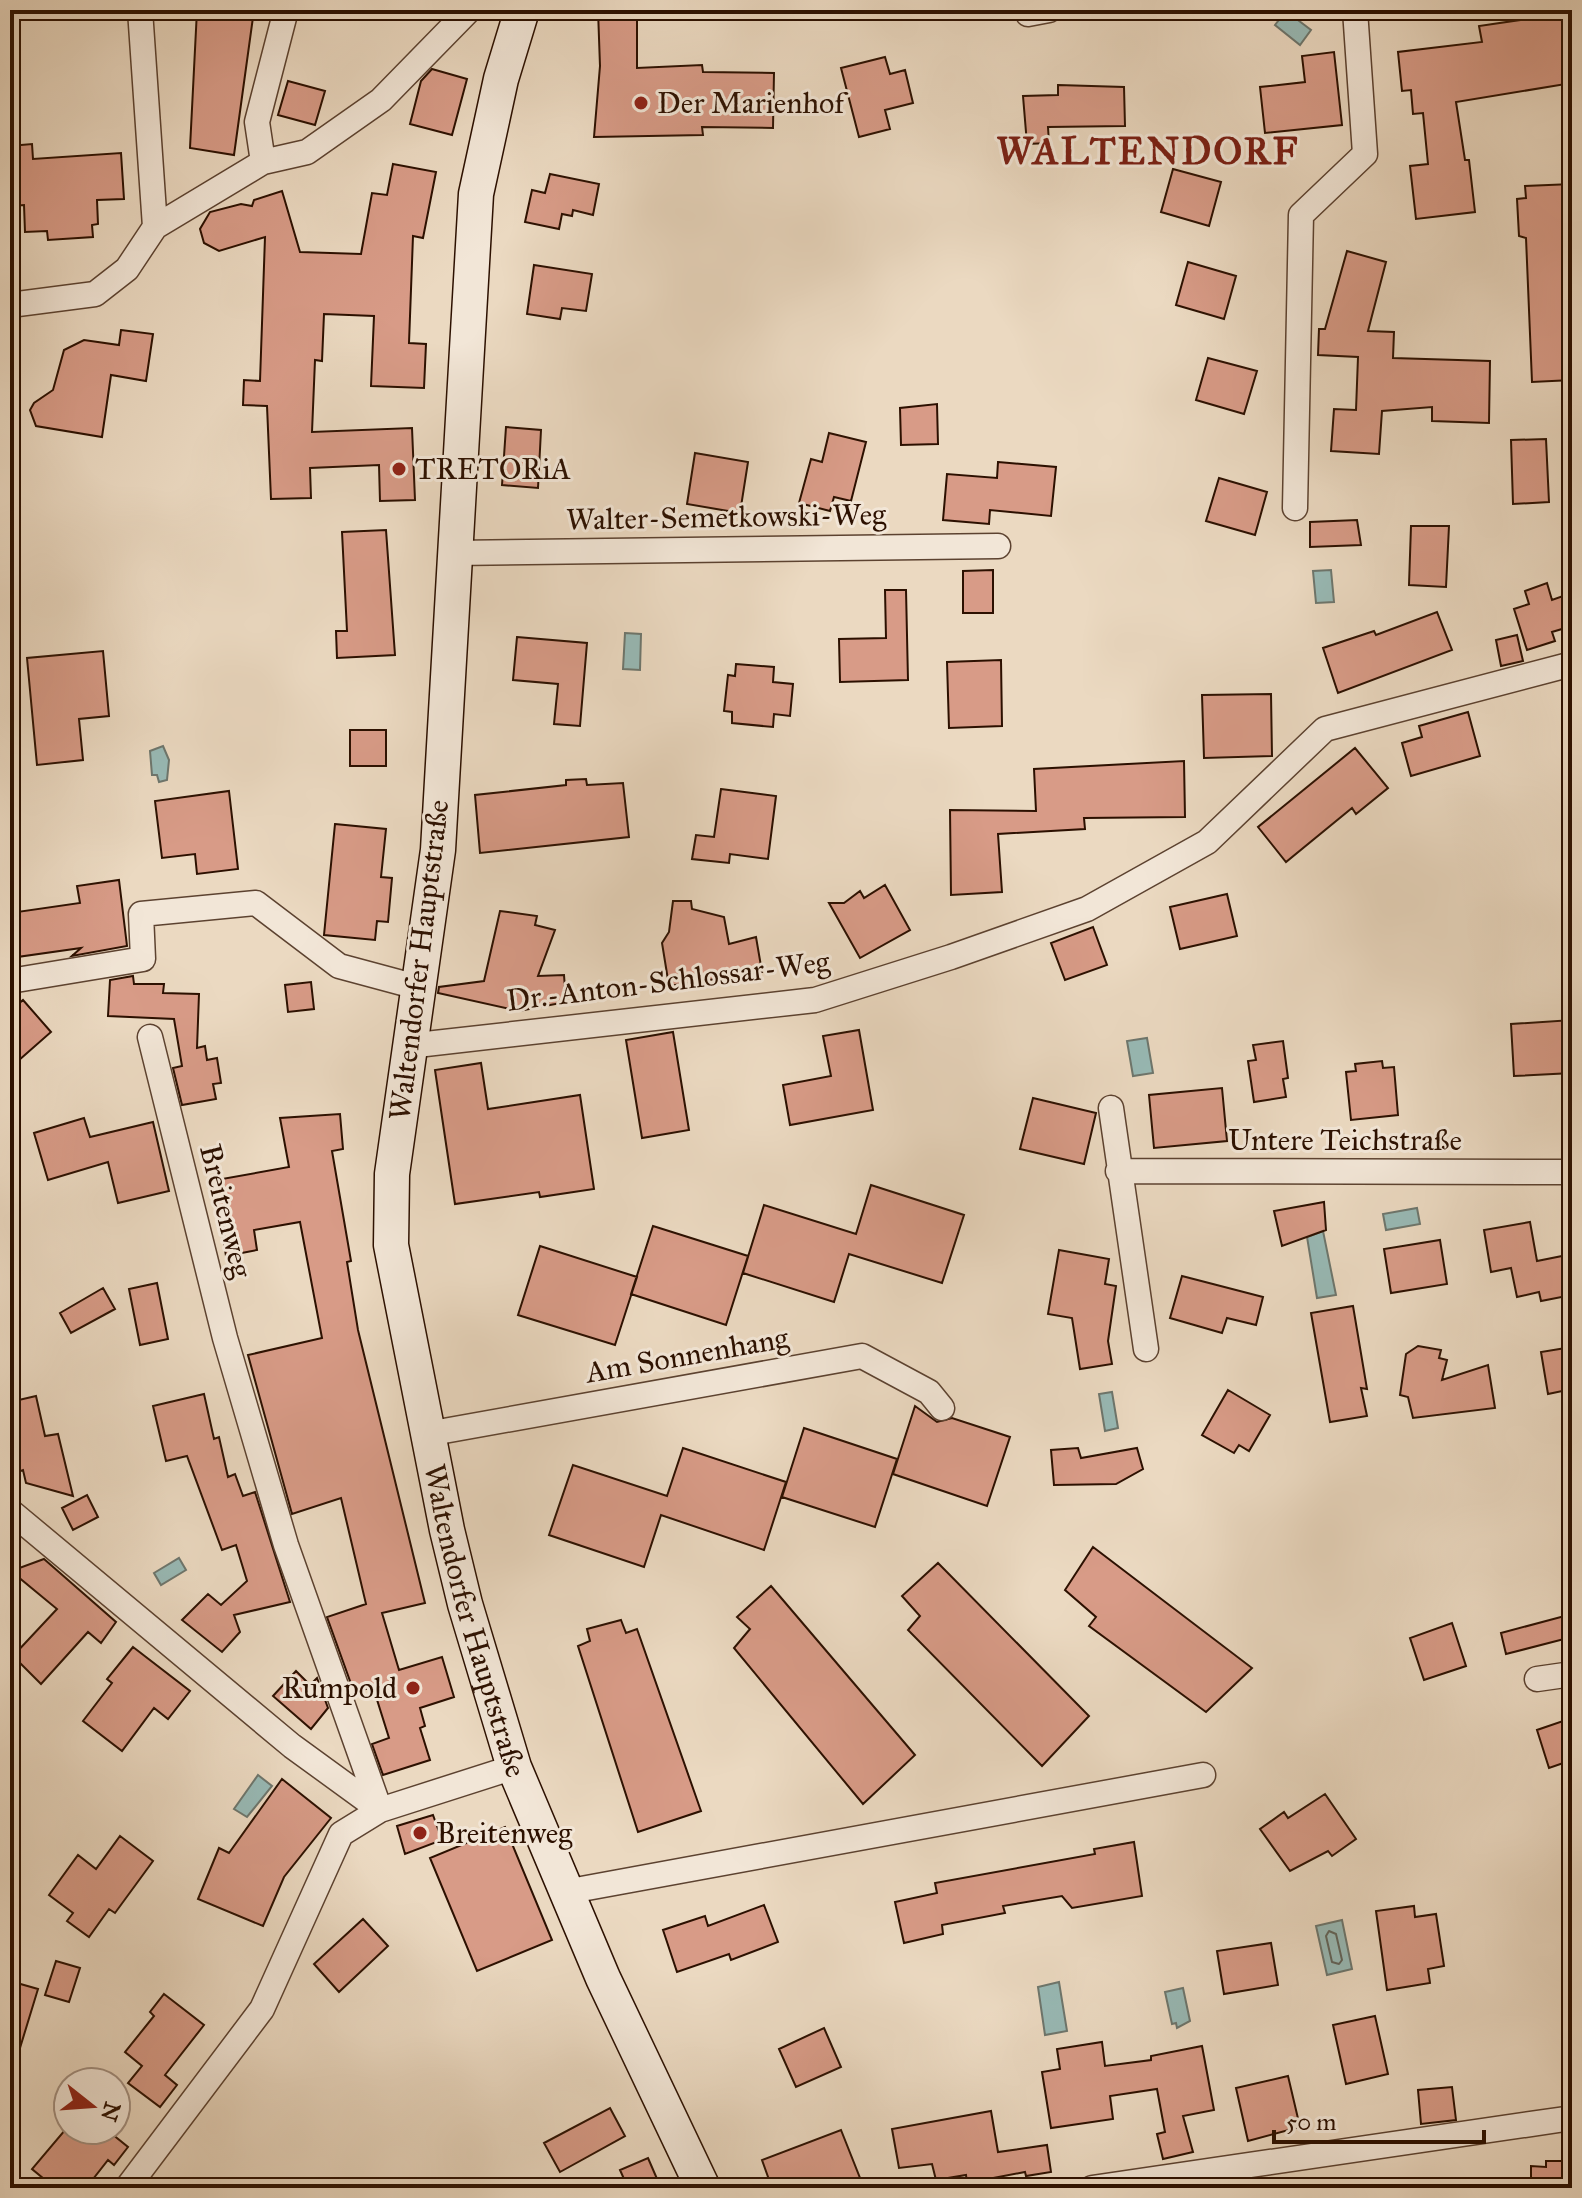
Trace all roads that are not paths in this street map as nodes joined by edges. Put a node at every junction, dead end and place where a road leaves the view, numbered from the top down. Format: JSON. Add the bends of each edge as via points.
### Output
{"nodes":[{"id":1,"x":140,"y":10,"type":"edge"},
{"id":2,"x":286,"y":10,"type":"edge"},
{"id":3,"x":469,"y":10,"type":"edge"},
{"id":4,"x":522,"y":10,"type":"edge"},
{"id":5,"x":1355,"y":10,"type":"edge"},
{"id":6,"x":263,"y":162,"type":"junction"},
{"id":7,"x":155,"y":227,"type":"junction"},
{"id":8,"x":10,"y":305,"type":"edge"},
{"id":9,"x":1295,"y":508,"type":"dead end"},
{"id":10,"x":998,"y":546,"type":"dead end"},
{"id":11,"x":454,"y":553,"type":"junction"},
{"id":12,"x":1572,"y":664,"type":"edge"},
{"id":13,"x":10,"y":981,"type":"edge"},
{"id":14,"x":417,"y":987,"type":"junction"},
{"id":15,"x":150,"y":1037,"type":"dead end"},
{"id":16,"x":408,"y":1046,"type":"junction"},
{"id":17,"x":1111,"y":1108,"type":"dead end"},
{"id":18,"x":1118,"y":1171,"type":"junction"},
{"id":19,"x":1572,"y":1172,"type":"edge"},
{"id":20,"x":1146,"y":1349,"type":"dead end"},
{"id":21,"x":942,"y":1408,"type":"dead end"},
{"id":22,"x":427,"y":1434,"type":"junction"},
{"id":23,"x":10,"y":1511,"type":"edge"},
{"id":24,"x":1572,"y":1674,"type":"edge"},
{"id":25,"x":1537,"y":1679,"type":"dead end"},
{"id":26,"x":514,"y":1767,"type":"junction"},
{"id":27,"x":1203,"y":1775,"type":"dead end"},
{"id":28,"x":380,"y":1810,"type":"junction"},
{"id":29,"x":565,"y":1892,"type":"junction"},
{"id":30,"x":1572,"y":2118,"type":"edge"},
{"id":31,"x":127,"y":2188,"type":"edge"},
{"id":32,"x":703,"y":2188,"type":"edge"},
{"id":33,"x":1092,"y":2188,"type":"edge"}],
"edges":[{"from":1,"to":7,"type":"street"},
{"from":2,"to":6,"type":"street","via":[[257,122]]},
{"from":3,"to":6,"type":"street","via":[[381,100],[307,152]]},
{"from":4,"to":11,"type":"main road","name":"Waltendorfer Hauptstraße","via":[[476,194]]},
{"from":5,"to":9,"type":"street","via":[[1365,154],[1301,215]]},
{"from":6,"to":7,"type":"street"},
{"from":7,"to":8,"type":"street","via":[[127,269],[95,294]]},
{"from":10,"to":11,"type":"street","name":"Walter-Semetkowski-Weg"},
{"from":11,"to":14,"type":"main road","name":"Waltendorfer Hauptstraße","via":[[438,850]]},
{"from":12,"to":16,"type":"street","name":"Dr.-Anton-Schlossar-Weg","via":[[1325,729],[1207,842],[1087,909],[951,957],[815,1000]]},
{"from":13,"to":14,"type":"street","via":[[143,959],[141,914],[256,903],[339,966]]},
{"from":14,"to":16,"type":"main road","name":"Waltendorfer Hauptstraße"},
{"from":15,"to":28,"type":"street","name":"Breitenweg","via":[[225,1338],[286,1545]]},
{"from":16,"to":22,"type":"main road","name":"Waltendorfer Hauptstraße","via":[[392,1174],[391,1245]]},
{"from":17,"to":18,"type":"street"},
{"from":18,"to":19,"type":"street","name":"Untere Teichstraße"},
{"from":18,"to":20,"type":"street"},
{"from":21,"to":22,"type":"street","name":"Am Sonnenhang","via":[[929,1392],[862,1356]]},
{"from":22,"to":26,"type":"main road","name":"Waltendorfer Hauptstraße","via":[[465,1604]]},
{"from":23,"to":28,"type":"street","via":[[292,1746]]},
{"from":24,"to":25,"type":"street"},
{"from":26,"to":28,"type":"street"},
{"from":26,"to":29,"type":"main road","name":"Waltendorfer Hauptstraße"},
{"from":27,"to":29,"type":"street"},
{"from":28,"to":31,"type":"street","via":[[341,1834],[262,2009]]},
{"from":29,"to":32,"type":"main road","name":"Waltendorfer Hauptstraße"},
{"from":30,"to":33,"type":"street"}]}
